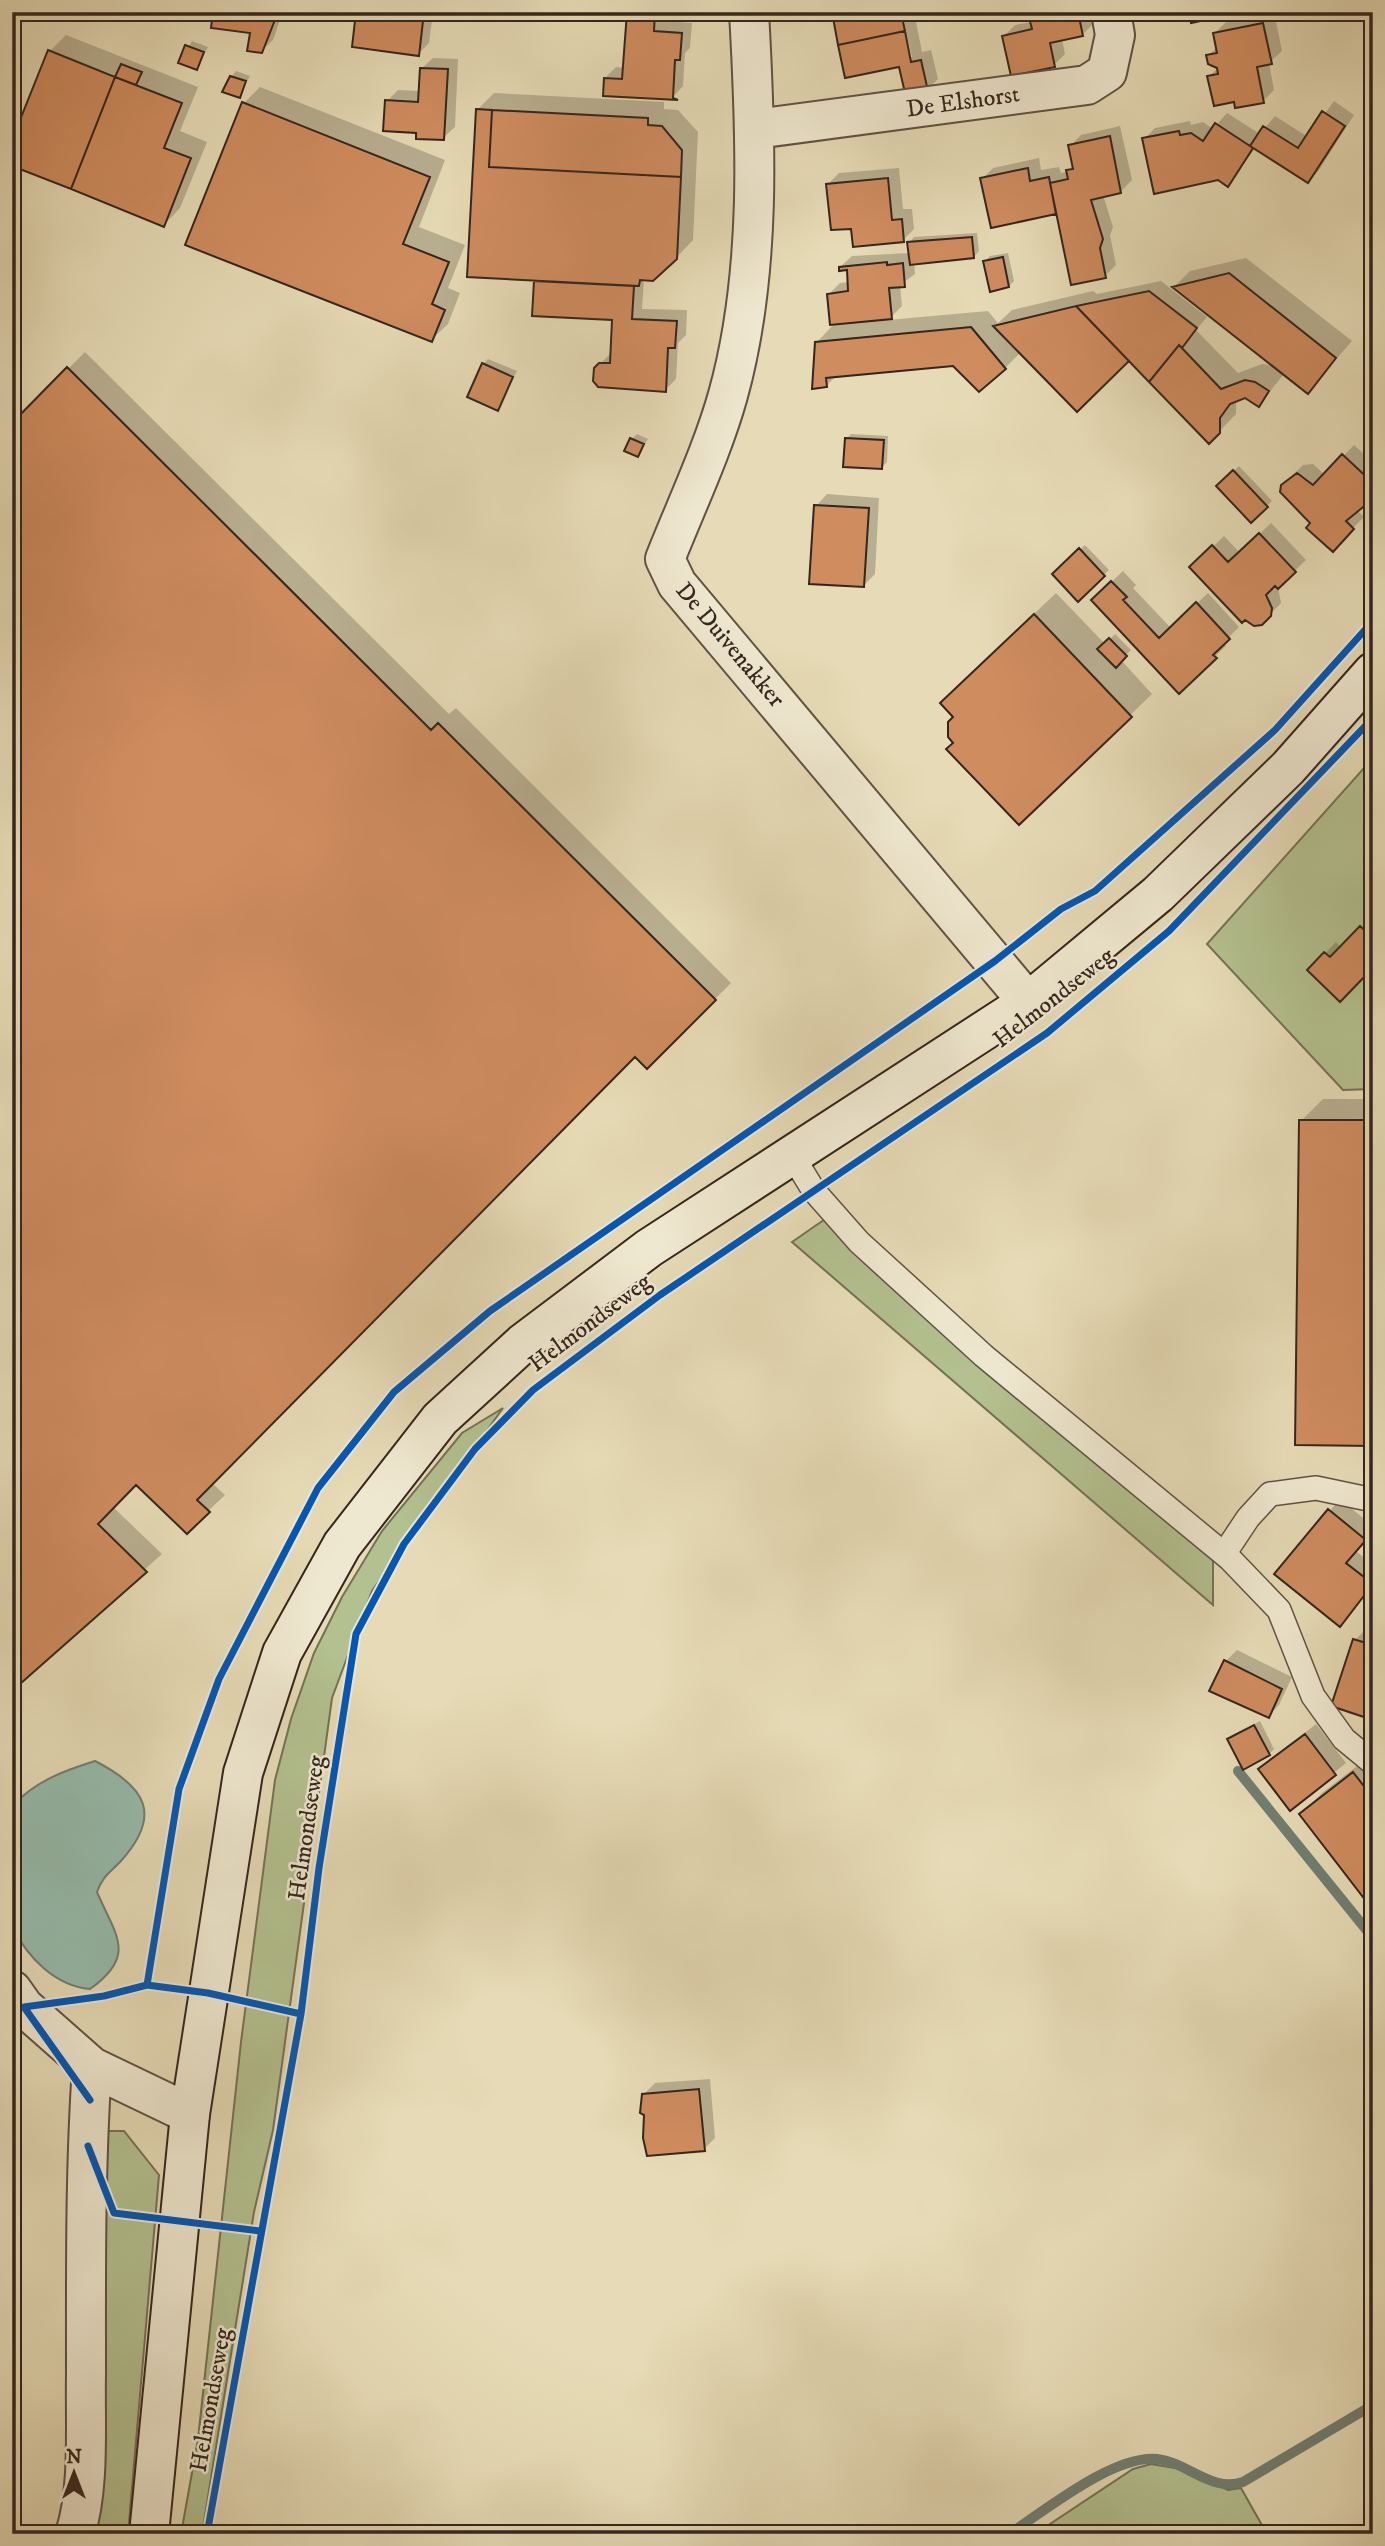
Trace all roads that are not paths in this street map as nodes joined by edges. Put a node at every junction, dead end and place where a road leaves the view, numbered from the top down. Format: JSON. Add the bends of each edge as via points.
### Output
{"nodes":[{"id":1,"x":749,"y":12,"type":"edge"},
{"id":2,"x":1111,"y":12,"type":"edge"},
{"id":3,"x":756,"y":129,"type":"junction"},
{"id":4,"x":1373,"y":672,"type":"edge"},
{"id":5,"x":1028,"y":1002,"type":"junction"},
{"id":6,"x":792,"y":1155,"type":"junction"},
{"id":7,"x":1373,"y":1500,"type":"edge"},
{"id":8,"x":1224,"y":1554,"type":"junction"},
{"id":9,"x":1373,"y":1763,"type":"edge"},
{"id":10,"x":12,"y":1990,"type":"edge"},
{"id":11,"x":92,"y":2067,"type":"junction"},
{"id":12,"x":190,"y":2113,"type":"junction"},
{"id":13,"x":75,"y":2534,"type":"edge"},
{"id":14,"x":149,"y":2534,"type":"edge"}],
"edges":[{"from":1,"to":3,"type":"street","name":"De Duivenakker"},
{"from":2,"to":3,"type":"street","name":"De Elshorst","via":[[1115,34],[1107,72],[1087,85]]},
{"from":3,"to":5,"type":"street","name":"De Duivenakker","via":[[748,287],[728,395],[665,559],[677,584]]},
{"from":4,"to":5,"type":"street","name":"Helmondseweg","via":[[1288,768],[1158,894]]},
{"from":5,"to":6,"type":"street","name":"Helmondseweg"},
{"from":6,"to":8,"type":"lane","via":[[814,1191],[859,1242],[984,1356]]},
{"from":6,"to":12,"type":"street","name":"Helmondseweg","via":[[649,1248],[523,1343],[440,1419],[342,1545],[282,1653],[243,1773]]},
{"from":7,"to":8,"type":"lane","via":[[1316,1488],[1270,1494]]},
{"from":8,"to":9,"type":"lane","via":[[1279,1610],[1313,1696],[1344,1739]]},
{"from":10,"to":11,"type":"street","via":[[24,2007]]},
{"from":11,"to":12,"type":"street"},
{"from":11,"to":13,"type":"street","via":[[85,2428]]},
{"from":12,"to":14,"type":"street","name":"Helmondseweg"}]}
